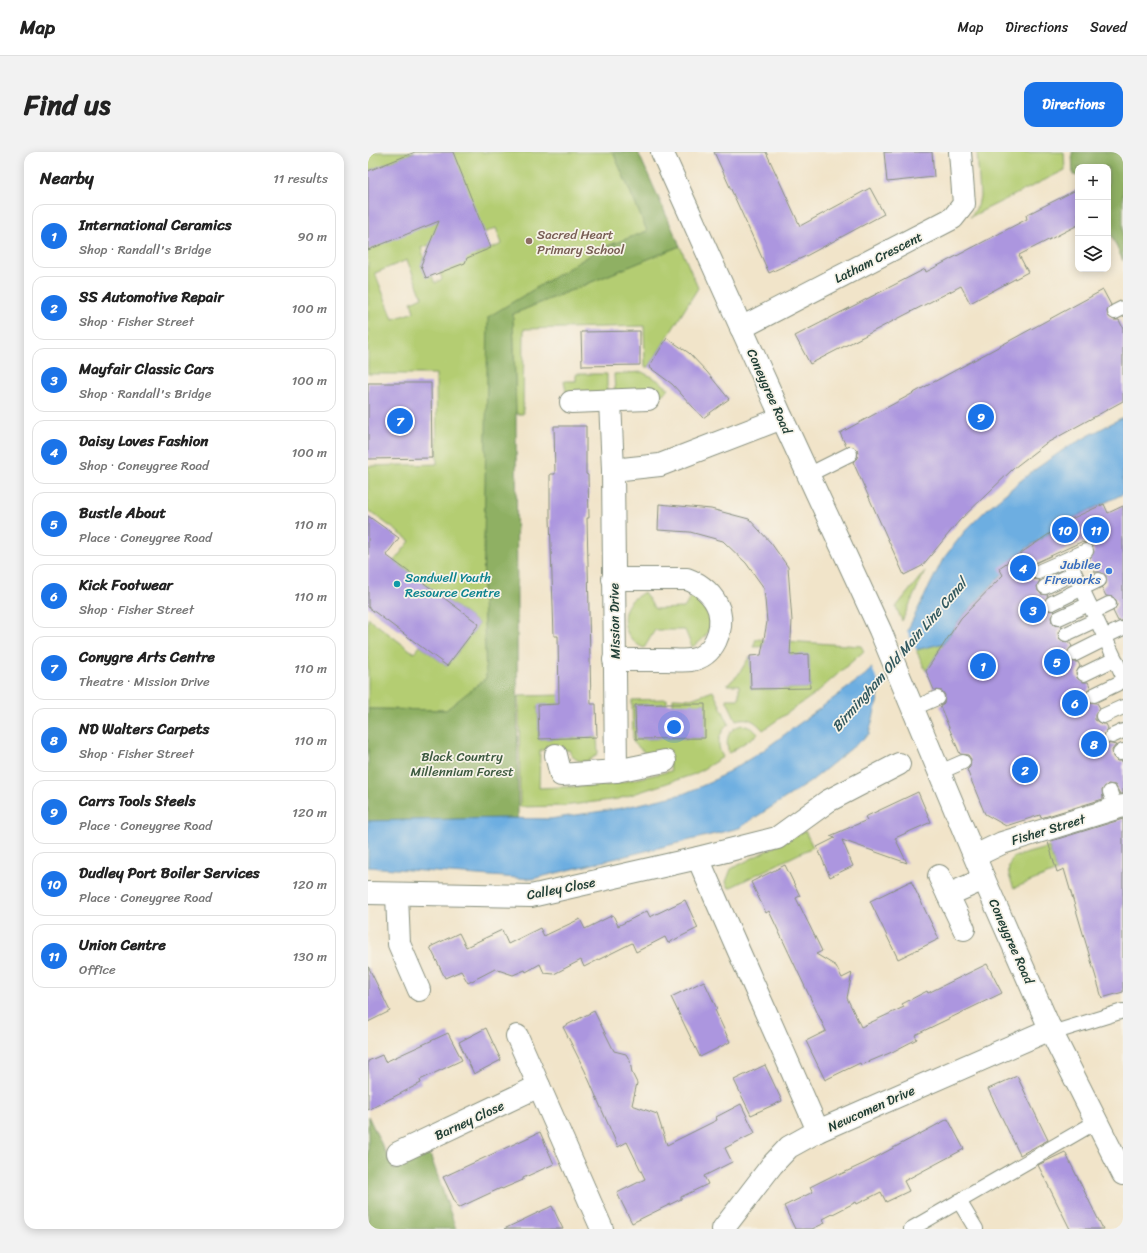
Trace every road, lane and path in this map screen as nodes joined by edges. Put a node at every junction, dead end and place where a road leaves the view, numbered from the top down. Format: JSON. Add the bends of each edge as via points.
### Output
{"nodes":[{"id":1,"x":662,"y":152,"type":"edge"},
{"id":2,"x":960,"y":152,"type":"edge"},
{"id":3,"x":741,"y":328,"type":"junction"},
{"id":4,"x":648,"y":399,"type":"dead end"},
{"id":5,"x":610,"y":401,"type":"junction"},
{"id":6,"x":571,"y":402,"type":"dead end"},
{"id":7,"x":782,"y":418,"type":"junction"},
{"id":8,"x":850,"y":454,"type":"dead end"},
{"id":9,"x":613,"y":470,"type":"junction"},
{"id":10,"x":808,"y":475,"type":"junction"},
{"id":11,"x":1086,"y":551,"type":"dead end"},
{"id":12,"x":1068,"y":559,"type":"junction"},
{"id":13,"x":1045,"y":566,"type":"dead end"},
{"id":14,"x":1074,"y":573,"type":"junction"},
{"id":15,"x":613,"y":579,"type":"junction"},
{"id":16,"x":1099,"y":580,"type":"dead end"},
{"id":17,"x":1044,"y":587,"type":"dead end"},
{"id":18,"x":1082,"y":589,"type":"junction"},
{"id":19,"x":1052,"y":603,"type":"dead end"},
{"id":20,"x":1109,"y":604,"type":"dead end"},
{"id":21,"x":1093,"y":612,"type":"junction"},
{"id":22,"x":1059,"y":618,"type":"dead end"},
{"id":23,"x":1121,"y":629,"type":"dead end"},
{"id":24,"x":1066,"y":634,"type":"dead end"},
{"id":25,"x":1105,"y":638,"type":"junction"},
{"id":26,"x":1075,"y":654,"type":"dead end"},
{"id":27,"x":1117,"y":654,"type":"edge"},
{"id":28,"x":614,"y":660,"type":"junction"},
{"id":29,"x":1084,"y":674,"type":"dead end"},
{"id":30,"x":1123,"y":676,"type":"edge"},
{"id":31,"x":1123,"y":681,"type":"edge"},
{"id":32,"x":1094,"y":695,"type":"dead end"},
{"id":33,"x":937,"y":698,"type":"dead end"},
{"id":34,"x":912,"y":706,"type":"junction"},
{"id":35,"x":1123,"y":707,"type":"edge"},
{"id":36,"x":1103,"y":716,"type":"dead end"},
{"id":37,"x":556,"y":755,"type":"dead end"},
{"id":38,"x":665,"y":761,"type":"dead end"},
{"id":39,"x":963,"y":762,"type":"dead end"},
{"id":40,"x":899,"y":764,"type":"dead end"},
{"id":41,"x":616,"y":771,"type":"junction"},
{"id":42,"x":940,"y":772,"type":"junction"},
{"id":43,"x":1116,"y":802,"type":"edge"},
{"id":44,"x":975,"y":856,"type":"junction"},
{"id":45,"x":698,"y":858,"type":"junction"},
{"id":46,"x":984,"y":879,"type":"junction"},
{"id":47,"x":368,"y":893,"type":"edge"},
{"id":48,"x":397,"y":895,"type":"junction"},
{"id":49,"x":964,"y":929,"type":"dead end"},
{"id":50,"x":418,"y":990,"type":"dead end"},
{"id":51,"x":1123,"y":1011,"type":"edge"},
{"id":52,"x":1051,"y":1031,"type":"junction"},
{"id":53,"x":517,"y":1036,"type":"dead end"},
{"id":54,"x":539,"y":1086,"type":"junction"},
{"id":55,"x":1096,"y":1122,"type":"junction"},
{"id":56,"x":818,"y":1131,"type":"junction"},
{"id":57,"x":398,"y":1153,"type":"dead end"},
{"id":58,"x":1123,"y":1174,"type":"edge"},
{"id":59,"x":959,"y":1201,"type":"junction"},
{"id":60,"x":602,"y":1229,"type":"edge"},
{"id":61,"x":723,"y":1229,"type":"edge"},
{"id":62,"x":911,"y":1229,"type":"edge"},
{"id":63,"x":976,"y":1229,"type":"edge"}],
"edges":[{"from":1,"to":3,"type":"street","name":"Coneygree Road"},
{"from":2,"to":3,"type":"street","name":"Latham Crescent","via":[[964,204],[953,218]]},
{"from":3,"to":7,"type":"street","name":"Coneygree Road"},
{"from":4,"to":5,"type":"street"},
{"from":5,"to":6,"type":"street"},
{"from":5,"to":9,"type":"street","name":"Mission Drive"},
{"from":7,"to":9,"type":"street","via":[[660,466]]},
{"from":7,"to":10,"type":"street","name":"Coneygree Road"},
{"from":8,"to":10,"type":"lane"},
{"from":9,"to":15,"type":"street","name":"Mission Drive"},
{"from":10,"to":34,"type":"street","name":"Coneygree Road","via":[[880,630]]},
{"from":11,"to":12,"type":"lane"},
{"from":12,"to":13,"type":"lane"},
{"from":12,"to":14,"type":"lane"},
{"from":14,"to":17,"type":"lane"},
{"from":14,"to":18,"type":"lane"},
{"from":15,"to":28,"type":"street","name":"Mission Drive"},
{"from":15,"to":28,"type":"street","via":[[687,579],[696,582],[713,599],[721,619],[716,641],[709,650],[692,660]]},
{"from":16,"to":18,"type":"lane"},
{"from":18,"to":19,"type":"lane"},
{"from":18,"to":21,"type":"lane"},
{"from":20,"to":21,"type":"lane"},
{"from":21,"to":22,"type":"lane"},
{"from":21,"to":24,"type":"lane"},
{"from":21,"to":25,"type":"lane"},
{"from":23,"to":25,"type":"lane"},
{"from":25,"to":26,"type":"lane"},
{"from":25,"to":27,"type":"lane"},
{"from":27,"to":29,"type":"lane"},
{"from":27,"to":30,"type":"lane"},
{"from":28,"to":41,"type":"street","name":"Mission Drive"},
{"from":31,"to":32,"type":"lane"},
{"from":33,"to":34,"type":"lane"},
{"from":34,"to":42,"type":"street","name":"Coneygree Road"},
{"from":35,"to":36,"type":"lane"},
{"from":37,"to":41,"type":"street","via":[[561,775]]},
{"from":38,"to":41,"type":"street"},
{"from":39,"to":42,"type":"lane"},
{"from":40,"to":45,"type":"street","name":"Calley Close","via":[[828,801],[777,838]]},
{"from":42,"to":44,"type":"street","name":"Coneygree Road"},
{"from":43,"to":44,"type":"street","name":"Fisher Street","via":[[1002,843]]},
{"from":44,"to":46,"type":"street","name":"Coneygree Road"},
{"from":45,"to":48,"type":"street","name":"Calley Close","via":[[532,896]]},
{"from":45,"to":56,"type":"street"},
{"from":46,"to":49,"type":"street","via":[[944,885]]},
{"from":46,"to":52,"type":"street","name":"Coneygree Road"},
{"from":47,"to":48,"type":"street","name":"Calley Close"},
{"from":48,"to":50,"type":"street","via":[[399,944]]},
{"from":51,"to":52,"type":"lane"},
{"from":52,"to":55,"type":"street","name":"Coneygree Road"},
{"from":52,"to":56,"type":"street","name":"Newcomen Drive"},
{"from":53,"to":54,"type":"street"},
{"from":54,"to":57,"type":"street","name":"Barney Close"},
{"from":54,"to":60,"type":"street"},
{"from":55,"to":58,"type":"street","name":"Coneygree Road"},
{"from":55,"to":59,"type":"lane"},
{"from":56,"to":61,"type":"street","name":"Newcomen Drive","via":[[790,1147],[772,1165]]},
{"from":59,"to":62,"type":"lane"},
{"from":59,"to":63,"type":"lane"}]}
